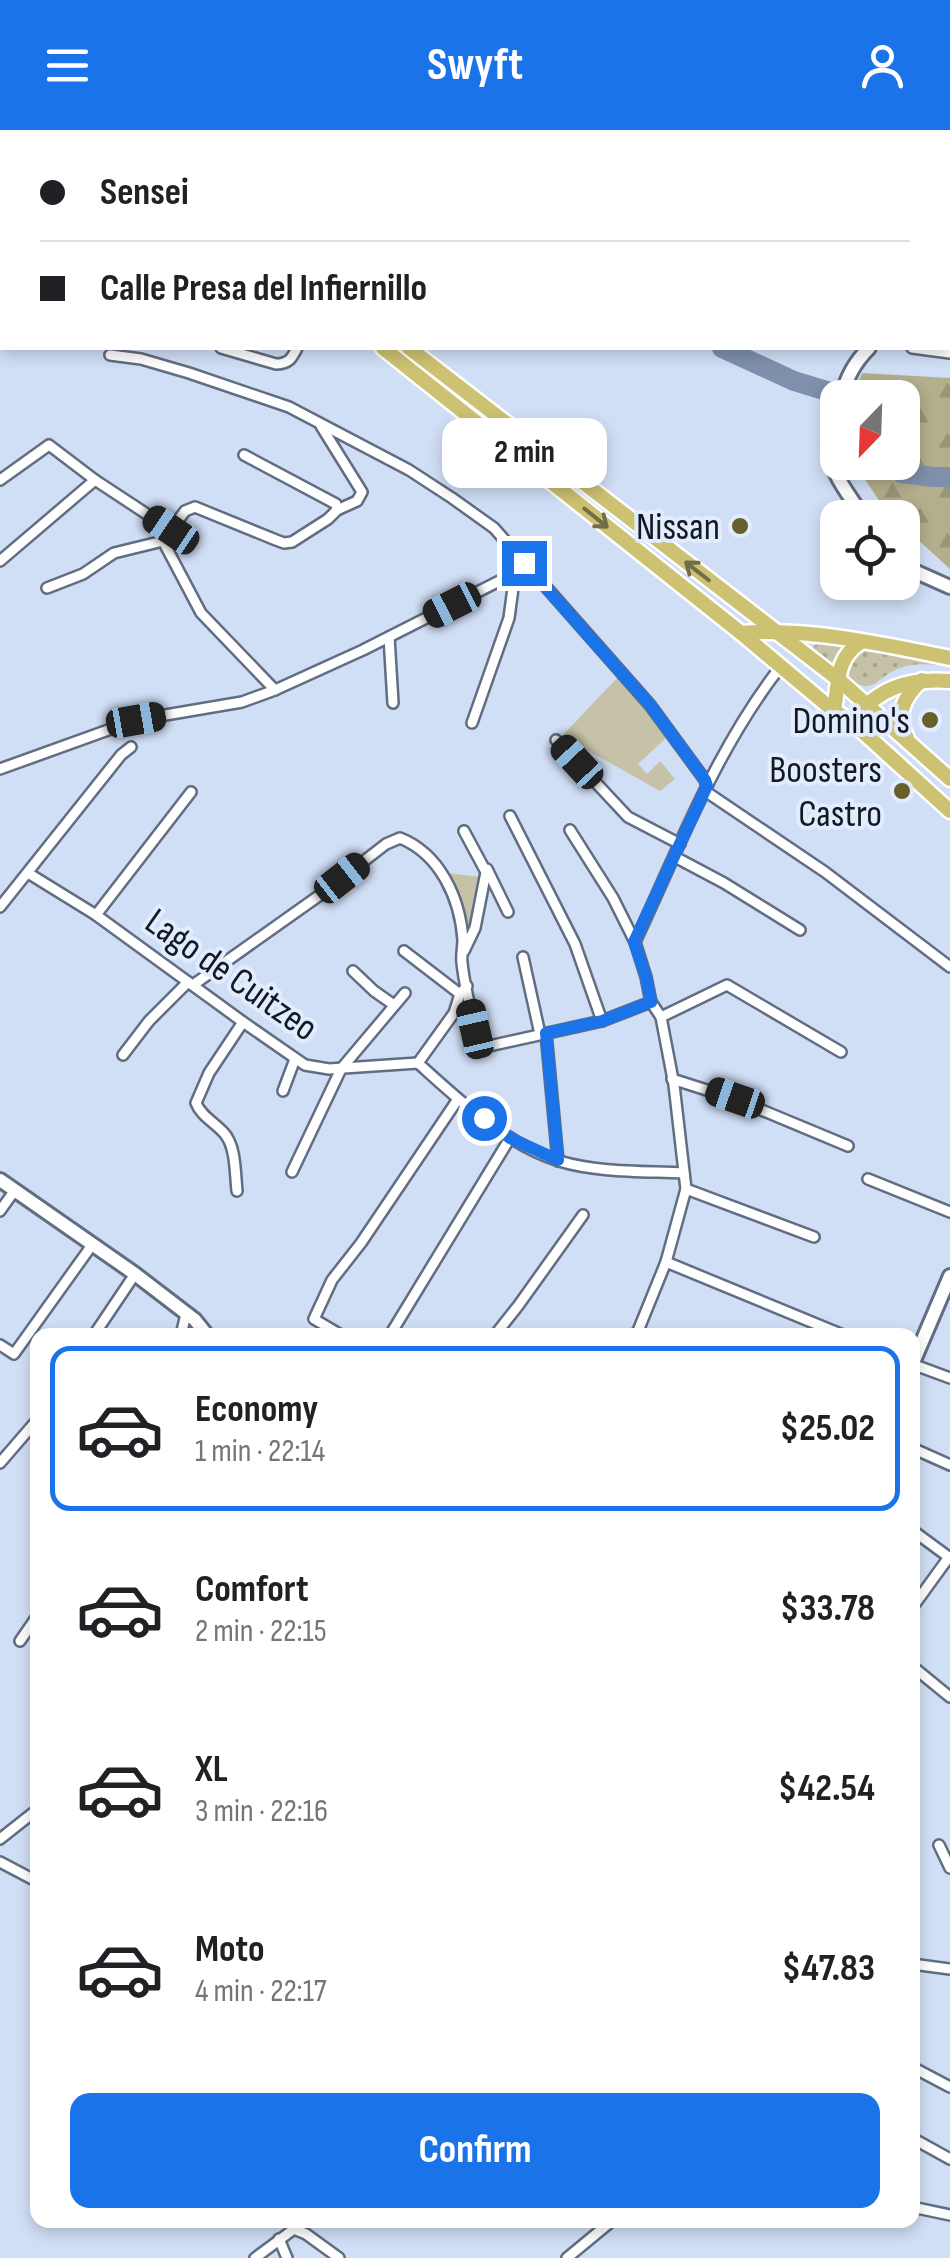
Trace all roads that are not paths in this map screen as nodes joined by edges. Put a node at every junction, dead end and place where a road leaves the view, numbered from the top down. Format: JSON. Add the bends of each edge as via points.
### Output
{"nodes":[{"id":1,"x":231,"y":350,"type":"edge"},
{"id":2,"x":296,"y":350,"type":"edge"},
{"id":3,"x":386,"y":350,"type":"edge"},
{"id":4,"x":412,"y":350,"type":"edge"},
{"id":5,"x":867,"y":350,"type":"edge"},
{"id":6,"x":110,"y":354,"type":"dead end"},
{"id":7,"x":846,"y":380,"type":"edge"},
{"id":8,"x":318,"y":420,"type":"junction"},
{"id":9,"x":244,"y":455,"type":"dead end"},
{"id":10,"x":0,"y":480,"type":"edge"},
{"id":11,"x":95,"y":480,"type":"junction"},
{"id":12,"x":337,"y":510,"type":"junction"},
{"id":13,"x":171,"y":530,"type":"junction"},
{"id":14,"x":163,"y":541,"type":"junction"},
{"id":15,"x":0,"y":545,"type":"edge"},
{"id":16,"x":9,"y":554,"type":"junction"},
{"id":17,"x":0,"y":561,"type":"edge"},
{"id":18,"x":524,"y":563,"type":"junction"},
{"id":19,"x":514,"y":573,"type":"junction"},
{"id":20,"x":920,"y":574,"type":"edge"},
{"id":21,"x":950,"y":587,"type":"edge"},
{"id":22,"x":47,"y":588,"type":"dead end"},
{"id":23,"x":774,"y":630,"type":"junction"},
{"id":24,"x":740,"y":633,"type":"junction"},
{"id":25,"x":389,"y":637,"type":"junction"},
{"id":26,"x":861,"y":642,"type":"junction"},
{"id":27,"x":950,"y":658,"type":"edge"},
{"id":28,"x":781,"y":666,"type":"junction"},
{"id":29,"x":839,"y":680,"type":"junction"},
{"id":30,"x":922,"y":680,"type":"junction"},
{"id":31,"x":950,"y":681,"type":"edge"},
{"id":32,"x":275,"y":690,"type":"junction"},
{"id":33,"x":866,"y":703,"type":"junction"},
{"id":34,"x":394,"y":704,"type":"dead end"},
{"id":35,"x":834,"y":711,"type":"junction"},
{"id":36,"x":851,"y":721,"type":"junction"},
{"id":37,"x":472,"y":724,"type":"dead end"},
{"id":38,"x":556,"y":740,"type":"dead end"},
{"id":39,"x":132,"y":747,"type":"dead end"},
{"id":40,"x":914,"y":747,"type":"junction"},
{"id":41,"x":3,"y":764,"type":"edge"},
{"id":42,"x":950,"y":780,"type":"edge"},
{"id":43,"x":706,"y":789,"type":"junction"},
{"id":44,"x":192,"y":792,"type":"dead end"},
{"id":45,"x":950,"y":811,"type":"edge"},
{"id":46,"x":510,"y":816,"type":"dead end"},
{"id":47,"x":570,"y":830,"type":"dead end"},
{"id":48,"x":464,"y":831,"type":"dead end"},
{"id":49,"x":680,"y":844,"type":"junction"},
{"id":50,"x":675,"y":857,"type":"junction"},
{"id":51,"x":486,"y":868,"type":"junction"},
{"id":52,"x":28,"y":873,"type":"junction"},
{"id":53,"x":0,"y":907,"type":"edge"},
{"id":54,"x":508,"y":912,"type":"dead end"},
{"id":55,"x":96,"y":915,"type":"junction"},
{"id":56,"x":800,"y":930,"type":"dead end"},
{"id":57,"x":634,"y":942,"type":"junction"},
{"id":58,"x":404,"y":951,"type":"dead end"},
{"id":59,"x":523,"y":957,"type":"dead end"},
{"id":60,"x":462,"y":958,"type":"junction"},
{"id":61,"x":950,"y":967,"type":"edge"},
{"id":62,"x":352,"y":971,"type":"dead end"},
{"id":63,"x":191,"y":984,"type":"junction"},
{"id":64,"x":463,"y":990,"type":"junction"},
{"id":65,"x":406,"y":993,"type":"dead end"},
{"id":66,"x":651,"y":1002,"type":"junction"},
{"id":67,"x":394,"y":1006,"type":"junction"},
{"id":68,"x":454,"y":1014,"type":"junction"},
{"id":69,"x":660,"y":1017,"type":"junction"},
{"id":70,"x":602,"y":1021,"type":"junction"},
{"id":71,"x":242,"y":1022,"type":"junction"},
{"id":72,"x":475,"y":1029,"type":"junction"},
{"id":73,"x":543,"y":1034,"type":"junction"},
{"id":74,"x":841,"y":1052,"type":"dead end"},
{"id":75,"x":123,"y":1055,"type":"dead end"},
{"id":76,"x":295,"y":1059,"type":"junction"},
{"id":77,"x":418,"y":1063,"type":"junction"},
{"id":78,"x":341,"y":1068,"type":"junction"},
{"id":79,"x":672,"y":1079,"type":"junction"},
{"id":80,"x":283,"y":1091,"type":"dead end"},
{"id":81,"x":458,"y":1098,"type":"junction"},
{"id":82,"x":510,"y":1138,"type":"junction"},
{"id":83,"x":848,"y":1146,"type":"dead end"},
{"id":84,"x":558,"y":1160,"type":"junction"},
{"id":85,"x":292,"y":1172,"type":"dead end"},
{"id":86,"x":684,"y":1174,"type":"junction"},
{"id":87,"x":0,"y":1180,"type":"edge"},
{"id":88,"x":868,"y":1180,"type":"dead end"},
{"id":89,"x":686,"y":1189,"type":"junction"},
{"id":90,"x":15,"y":1190,"type":"junction"},
{"id":91,"x":237,"y":1190,"type":"dead end"},
{"id":92,"x":0,"y":1211,"type":"edge"},
{"id":93,"x":950,"y":1212,"type":"edge"},
{"id":94,"x":582,"y":1215,"type":"dead end"},
{"id":95,"x":814,"y":1237,"type":"dead end"},
{"id":96,"x":92,"y":1244,"type":"junction"},
{"id":97,"x":666,"y":1262,"type":"junction"},
{"id":98,"x":135,"y":1274,"type":"junction"},
{"id":99,"x":950,"y":1276,"type":"edge"},
{"id":100,"x":186,"y":1314,"type":"junction"},
{"id":101,"x":32,"y":1328,"type":"edge"},
{"id":102,"x":99,"y":1328,"type":"edge"},
{"id":103,"x":183,"y":1328,"type":"edge"},
{"id":104,"x":199,"y":1328,"type":"edge"},
{"id":105,"x":329,"y":1328,"type":"edge"},
{"id":106,"x":394,"y":1328,"type":"edge"},
{"id":107,"x":501,"y":1328,"type":"edge"},
{"id":108,"x":639,"y":1328,"type":"edge"},
{"id":109,"x":825,"y":1328,"type":"edge"},
{"id":110,"x":30,"y":1331,"type":"edge"},
{"id":111,"x":0,"y":1345,"type":"edge"},
{"id":112,"x":920,"y":1347,"type":"edge"},
{"id":113,"x":920,"y":1367,"type":"edge"},
{"id":114,"x":950,"y":1378,"type":"edge"},
{"id":115,"x":30,"y":1428,"type":"edge"},
{"id":116,"x":920,"y":1452,"type":"edge"},
{"id":117,"x":0,"y":1463,"type":"edge"},
{"id":118,"x":950,"y":1465,"type":"edge"},
{"id":119,"x":920,"y":1536,"type":"edge"},
{"id":120,"x":950,"y":1557,"type":"edge"},
{"id":121,"x":920,"y":1597,"type":"edge"},
{"id":122,"x":30,"y":1627,"type":"edge"},
{"id":123,"x":20,"y":1641,"type":"dead end"},
{"id":124,"x":920,"y":1673,"type":"edge"},
{"id":125,"x":950,"y":1697,"type":"edge"},
{"id":126,"x":30,"y":1815,"type":"edge"},
{"id":127,"x":0,"y":1838,"type":"edge"},
{"id":128,"x":939,"y":1845,"type":"dead end"},
{"id":129,"x":0,"y":1862,"type":"edge"},
{"id":130,"x":950,"y":1868,"type":"edge"},
{"id":131,"x":30,"y":1878,"type":"edge"},
{"id":132,"x":920,"y":1966,"type":"edge"},
{"id":133,"x":950,"y":1968,"type":"edge"},
{"id":134,"x":920,"y":2071,"type":"edge"},
{"id":135,"x":950,"y":2087,"type":"edge"},
{"id":136,"x":920,"y":2142,"type":"edge"},
{"id":137,"x":950,"y":2159,"type":"edge"},
{"id":138,"x":920,"y":2209,"type":"edge"},
{"id":139,"x":950,"y":2215,"type":"edge"},
{"id":140,"x":603,"y":2228,"type":"edge"},
{"id":141,"x":279,"y":2238,"type":"junction"},
{"id":142,"x":570,"y":2256,"type":"edge"},
{"id":143,"x":254,"y":2258,"type":"edge"},
{"id":144,"x":287,"y":2258,"type":"edge"},
{"id":145,"x":338,"y":2258,"type":"edge"}],
"edges":[{"from":1,"to":2,"type":"street","via":[[276,364],[291,360]]},
{"from":3,"to":24,"type":"main road","one_way":true},
{"from":23,"to":4,"type":"main road","one_way":true},
{"from":5,"to":7,"type":"street"},
{"from":6,"to":8,"type":"street","via":[[190,373]]},
{"from":8,"to":12,"type":"street","via":[[362,492]]},
{"from":8,"to":18,"type":"street","via":[[452,498],[494,528]]},
{"from":9,"to":12,"type":"street"},
{"from":10,"to":11,"type":"street","via":[[49,445]]},
{"from":11,"to":13,"type":"street"},
{"from":11,"to":16,"type":"street"},
{"from":12,"to":13,"type":"street","via":[[284,543],[195,507]]},
{"from":13,"to":14,"type":"street"},
{"from":14,"to":22,"type":"street","via":[[114,553]]},
{"from":14,"to":32,"type":"street","via":[[201,613]]},
{"from":15,"to":16,"type":"street"},
{"from":16,"to":17,"type":"street"},
{"from":18,"to":19,"type":"street"},
{"from":18,"to":43,"type":"street","via":[[650,705]]},
{"from":19,"to":25,"type":"street"},
{"from":19,"to":37,"type":"street","via":[[510,618]]},
{"from":20,"to":21,"type":"street"},
{"from":23,"to":24,"type":"main road"},
{"from":23,"to":26,"type":"main road"},
{"from":23,"to":29,"type":"main road"},
{"from":24,"to":28,"type":"main road"},
{"from":25,"to":32,"type":"street"},
{"from":25,"to":34,"type":"street"},
{"from":26,"to":27,"type":"main road"},
{"from":26,"to":29,"type":"main road","via":[[841,662]]},
{"from":28,"to":35,"type":"main road"},
{"from":28,"to":43,"type":"street"},
{"from":29,"to":33,"type":"main road"},
{"from":29,"to":35,"type":"main road"},
{"from":30,"to":31,"type":"main road"},
{"from":30,"to":33,"type":"main road"},
{"from":30,"to":40,"type":"main road","via":[[900,714],[903,734]]},
{"from":32,"to":41,"type":"street","via":[[136,720]]},
{"from":33,"to":36,"type":"main road"},
{"from":33,"to":40,"type":"main road"},
{"from":35,"to":36,"type":"main road"},
{"from":36,"to":45,"type":"main road"},
{"from":38,"to":49,"type":"street","via":[[628,817]]},
{"from":39,"to":52,"type":"street"},
{"from":40,"to":42,"type":"main road"},
{"from":43,"to":49,"type":"street"},
{"from":43,"to":61,"type":"street"},
{"from":44,"to":55,"type":"street"},
{"from":46,"to":70,"type":"street","via":[[575,944]]},
{"from":47,"to":57,"type":"street"},
{"from":48,"to":51,"type":"street"},
{"from":49,"to":50,"type":"street"},
{"from":50,"to":56,"type":"street"},
{"from":50,"to":57,"type":"street"},
{"from":51,"to":54,"type":"street"},
{"from":51,"to":60,"type":"street"},
{"from":52,"to":53,"type":"street"},
{"from":52,"to":55,"type":"street","name":"Lago de Cuitzeo"},
{"from":55,"to":63,"type":"street","name":"Lago de Cuitzeo"},
{"from":57,"to":66,"type":"street"},
{"from":58,"to":64,"type":"street"},
{"from":59,"to":73,"type":"street"},
{"from":60,"to":63,"type":"street","via":[[460,922],[443,872],[400,838]]},
{"from":60,"to":64,"type":"street"},
{"from":62,"to":67,"type":"street"},
{"from":63,"to":71,"type":"street","name":"Lago de Cuitzeo"},
{"from":63,"to":75,"type":"street"},
{"from":64,"to":68,"type":"street"},
{"from":64,"to":72,"type":"street"},
{"from":65,"to":67,"type":"street"},
{"from":66,"to":69,"type":"street"},
{"from":66,"to":70,"type":"street"},
{"from":67,"to":78,"type":"street"},
{"from":68,"to":72,"type":"street"},
{"from":68,"to":77,"type":"street"},
{"from":69,"to":74,"type":"street","via":[[727,986]]},
{"from":69,"to":79,"type":"street"},
{"from":70,"to":73,"type":"street"},
{"from":71,"to":76,"type":"street","name":"Lago de Cuitzeo"},
{"from":71,"to":91,"type":"street","via":[[196,1102],[228,1136]]},
{"from":72,"to":73,"type":"street","via":[[480,1048]]},
{"from":73,"to":84,"type":"street"},
{"from":76,"to":78,"type":"street","name":"Lago de Cuitzeo"},
{"from":76,"to":80,"type":"street"},
{"from":77,"to":78,"type":"street","name":"Lago de Cuitzeo"},
{"from":77,"to":81,"type":"street"},
{"from":78,"to":85,"type":"street"},
{"from":79,"to":83,"type":"street"},
{"from":79,"to":86,"type":"street"},
{"from":81,"to":82,"type":"street"},
{"from":81,"to":105,"type":"street","via":[[332,1280],[314,1319]]},
{"from":82,"to":84,"type":"street"},
{"from":82,"to":106,"type":"street"},
{"from":84,"to":86,"type":"street"},
{"from":86,"to":89,"type":"street"},
{"from":87,"to":90,"type":"street"},
{"from":88,"to":93,"type":"street"},
{"from":89,"to":95,"type":"street"},
{"from":89,"to":97,"type":"street"},
{"from":90,"to":92,"type":"street"},
{"from":90,"to":96,"type":"street"},
{"from":94,"to":107,"type":"street"},
{"from":96,"to":98,"type":"street"},
{"from":96,"to":101,"type":"street"},
{"from":97,"to":108,"type":"street"},
{"from":97,"to":109,"type":"street"},
{"from":98,"to":100,"type":"street"},
{"from":98,"to":102,"type":"street"},
{"from":99,"to":112,"type":"street"},
{"from":100,"to":103,"type":"street"},
{"from":100,"to":104,"type":"street"},
{"from":110,"to":111,"type":"street","via":[[14,1354]]},
{"from":113,"to":114,"type":"street"},
{"from":115,"to":117,"type":"street"},
{"from":116,"to":118,"type":"street"},
{"from":119,"to":120,"type":"street"},
{"from":120,"to":121,"type":"street"},
{"from":122,"to":123,"type":"street"},
{"from":124,"to":125,"type":"street"},
{"from":126,"to":127,"type":"street"},
{"from":128,"to":130,"type":"street"},
{"from":129,"to":131,"type":"street"},
{"from":132,"to":133,"type":"street"},
{"from":134,"to":135,"type":"street"},
{"from":136,"to":137,"type":"street"},
{"from":138,"to":139,"type":"street"},
{"from":140,"to":142,"type":"street"},
{"from":141,"to":143,"type":"street"},
{"from":141,"to":144,"type":"street"},
{"from":141,"to":145,"type":"street","via":[[301,2230]]}]}
